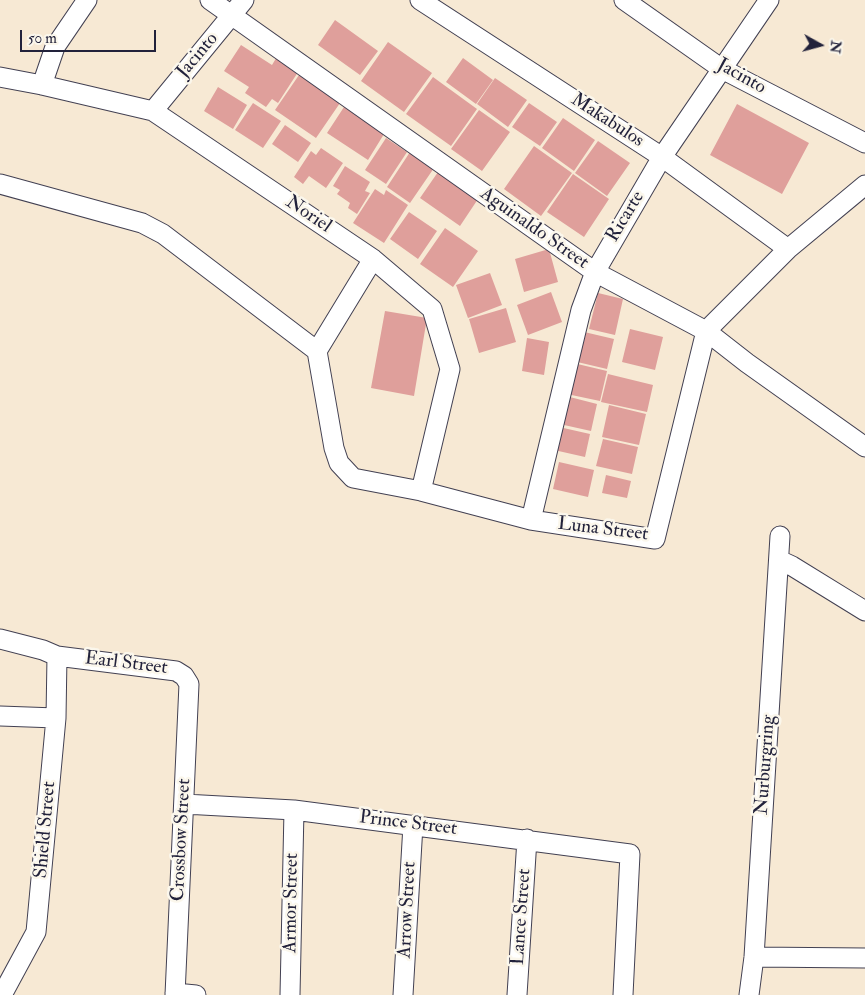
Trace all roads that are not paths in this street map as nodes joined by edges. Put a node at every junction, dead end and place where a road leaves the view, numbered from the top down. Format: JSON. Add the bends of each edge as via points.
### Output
{"nodes":[{"id":1,"x":87,"y":0,"type":"edge"},
{"id":2,"x":210,"y":0,"type":"edge"},
{"id":3,"x":244,"y":0,"type":"edge"},
{"id":4,"x":420,"y":0,"type":"edge"},
{"id":5,"x":769,"y":0,"type":"edge"},
{"id":6,"x":627,"y":1,"type":"edge"},
{"id":7,"x":231,"y":16,"type":"junction"},
{"id":8,"x":722,"y":69,"type":"junction"},
{"id":9,"x":0,"y":77,"type":"edge"},
{"id":10,"x":42,"y":85,"type":"junction"},
{"id":11,"x":152,"y":111,"type":"junction"},
{"id":12,"x":865,"y":143,"type":"edge"},
{"id":13,"x":662,"y":157,"type":"junction"},
{"id":14,"x":0,"y":184,"type":"edge"},
{"id":15,"x":865,"y":185,"type":"edge"},
{"id":16,"x":788,"y":249,"type":"junction"},
{"id":17,"x":373,"y":259,"type":"junction"},
{"id":18,"x":595,"y":272,"type":"junction"},
{"id":19,"x":706,"y":331,"type":"junction"},
{"id":20,"x":317,"y":351,"type":"junction"},
{"id":21,"x":865,"y":447,"type":"edge"},
{"id":22,"x":421,"y":491,"type":"junction"},
{"id":23,"x":531,"y":520,"type":"junction"},
{"id":24,"x":780,"y":536,"type":"dead end"},
{"id":25,"x":779,"y":560,"type":"junction"},
{"id":26,"x":865,"y":611,"type":"edge"},
{"id":27,"x":0,"y":639,"type":"edge"},
{"id":28,"x":57,"y":656,"type":"junction"},
{"id":29,"x":189,"y":684,"type":"joint"},
{"id":30,"x":0,"y":716,"type":"edge"},
{"id":31,"x":56,"y":718,"type":"junction"},
{"id":32,"x":184,"y":804,"type":"junction"},
{"id":33,"x":294,"y":810,"type":"junction"},
{"id":34,"x":412,"y":825,"type":"junction"},
{"id":35,"x":527,"y":839,"type":"junction"},
{"id":36,"x":754,"y":957,"type":"junction"},
{"id":37,"x":865,"y":958,"type":"edge"},
{"id":38,"x":175,"y":994,"type":"edge"},
{"id":39,"x":2,"y":995,"type":"edge"},
{"id":40,"x":196,"y":995,"type":"edge"},
{"id":41,"x":290,"y":995,"type":"edge"},
{"id":42,"x":404,"y":995,"type":"edge"},
{"id":43,"x":517,"y":995,"type":"edge"},
{"id":44,"x":623,"y":995,"type":"edge"},
{"id":45,"x":749,"y":995,"type":"edge"}],
"edges":[{"from":1,"to":10,"type":"street","via":[[55,48]]},
{"from":2,"to":7,"type":"street","name":"Aguinaldo Street"},
{"from":3,"to":7,"type":"street","name":"Jacinto"},
{"from":4,"to":13,"type":"street","name":"Makabulos"},
{"from":5,"to":8,"type":"street","name":"Ricarte"},
{"from":6,"to":8,"type":"street","name":"Jacinto"},
{"from":7,"to":11,"type":"street","name":"Jacinto"},
{"from":7,"to":18,"type":"street","name":"Aguinaldo Street"},
{"from":8,"to":12,"type":"street","name":"Jacinto"},
{"from":8,"to":13,"type":"street","name":"Ricarte"},
{"from":9,"to":10,"type":"street","name":"Noriel"},
{"from":10,"to":11,"type":"street","name":"Noriel"},
{"from":11,"to":17,"type":"street","name":"Noriel"},
{"from":13,"to":16,"type":"street","name":"Makabulos"},
{"from":13,"to":18,"type":"street","name":"Ricarte"},
{"from":14,"to":20,"type":"street","via":[[142,223],[163,234]]},
{"from":15,"to":16,"type":"street"},
{"from":16,"to":19,"type":"street"},
{"from":17,"to":20,"type":"street"},
{"from":17,"to":22,"type":"street","name":"Noriel","via":[[432,309],[450,369]]},
{"from":18,"to":19,"type":"street","name":"Aguinaldo Street"},
{"from":18,"to":23,"type":"street","name":"Ricarte","via":[[580,310]]},
{"from":19,"to":21,"type":"street","name":"Aguinaldo Street"},
{"from":19,"to":23,"type":"street","name":"Luna Street","via":[[655,539]]},
{"from":20,"to":22,"type":"street","name":"Luna Street","via":[[339,463],[353,478]]},
{"from":22,"to":23,"type":"street","name":"Luna Street"},
{"from":24,"to":25,"type":"street","name":"Nurburgring"},
{"from":25,"to":26,"type":"street"},
{"from":25,"to":36,"type":"street","name":"Nurburgring"},
{"from":27,"to":28,"type":"street","name":"Earl Street"},
{"from":28,"to":29,"type":"street","name":"Earl Street","via":[[176,670]]},
{"from":28,"to":31,"type":"street","name":"Shield Street"},
{"from":29,"to":32,"type":"street","name":"Crossbow Street"},
{"from":30,"to":31,"type":"street"},
{"from":31,"to":39,"type":"street","name":"Shield Street","via":[[36,932]]},
{"from":32,"to":33,"type":"street","name":"Prince Street"},
{"from":32,"to":38,"type":"street","name":"Crossbow Street"},
{"from":33,"to":34,"type":"street","name":"Prince Street"},
{"from":33,"to":41,"type":"street","name":"Armor Street"},
{"from":34,"to":35,"type":"street","name":"Prince Street"},
{"from":34,"to":42,"type":"street","name":"Arrow Street"},
{"from":35,"to":43,"type":"street","name":"Lance Street"},
{"from":35,"to":44,"type":"street","name":"Prince Street","via":[[630,854]]},
{"from":36,"to":37,"type":"street"},
{"from":36,"to":45,"type":"street","name":"Nurburgring"},
{"from":38,"to":40,"type":"street"}]}
